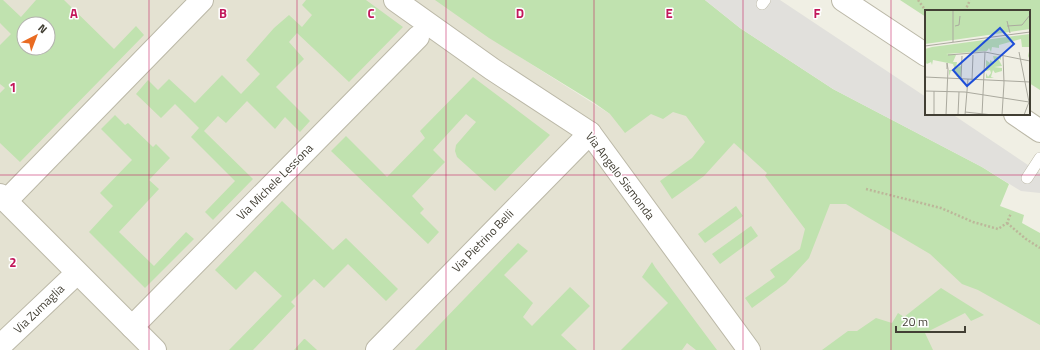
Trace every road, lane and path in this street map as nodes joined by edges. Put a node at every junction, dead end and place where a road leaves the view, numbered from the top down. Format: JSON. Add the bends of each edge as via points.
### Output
{"nodes":[{"id":1,"x":202,"y":0,"type":"edge"},
{"id":2,"x":395,"y":0,"type":"edge"},
{"id":3,"x":843,"y":0,"type":"edge"},
{"id":4,"x":918,"y":0,"type":"edge"},
{"id":5,"x":970,"y":0,"type":"edge"},
{"id":6,"x":925,"y":10,"type":"edge"},
{"id":7,"x":965,"y":10,"type":"edge"},
{"id":8,"x":418,"y":37,"type":"dead end"},
{"id":9,"x":925,"y":54,"type":"edge"},
{"id":10,"x":1016,"y":115,"type":"edge"},
{"id":11,"x":1040,"y":131,"type":"edge"},
{"id":12,"x":590,"y":133,"type":"junction"},
{"id":13,"x":1040,"y":158,"type":"edge"},
{"id":14,"x":1028,"y":178,"type":"dead end"},
{"id":15,"x":866,"y":189,"type":"dead end"},
{"id":16,"x":3,"y":198,"type":"edge"},
{"id":17,"x":1011,"y":213,"type":"dead end"},
{"id":18,"x":1007,"y":223,"type":"junction"},
{"id":19,"x":1040,"y":248,"type":"edge"},
{"id":20,"x":77,"y":273,"type":"junction"},
{"id":21,"x":132,"y":327,"type":"junction"},
{"id":22,"x":0,"y":346,"type":"edge"},
{"id":23,"x":155,"y":350,"type":"edge"},
{"id":24,"x":377,"y":350,"type":"edge"},
{"id":25,"x":749,"y":350,"type":"edge"}],
"edges":[{"from":1,"to":16,"type":"street"},
{"from":2,"to":12,"type":"street","name":"Via Angelo Sismonda","via":[[492,69]]},
{"from":3,"to":9,"type":"street"},
{"from":4,"to":6,"type":"path"},
{"from":5,"to":7,"type":"path"},
{"from":8,"to":21,"type":"street","name":"Via Michele Lessona"},
{"from":10,"to":11,"type":"street"},
{"from":12,"to":24,"type":"street","name":"Via Pietrino Belli"},
{"from":12,"to":25,"type":"street","name":"Via Angelo Sismonda"},
{"from":13,"to":14,"type":"lane"},
{"from":15,"to":18,"type":"path","via":[[940,208],[998,229]]},
{"from":16,"to":20,"type":"street"},
{"from":17,"to":18,"type":"path"},
{"from":18,"to":19,"type":"path"},
{"from":20,"to":21,"type":"street"},
{"from":20,"to":22,"type":"street","name":"Via Zumaglia"},
{"from":21,"to":23,"type":"street"}]}
